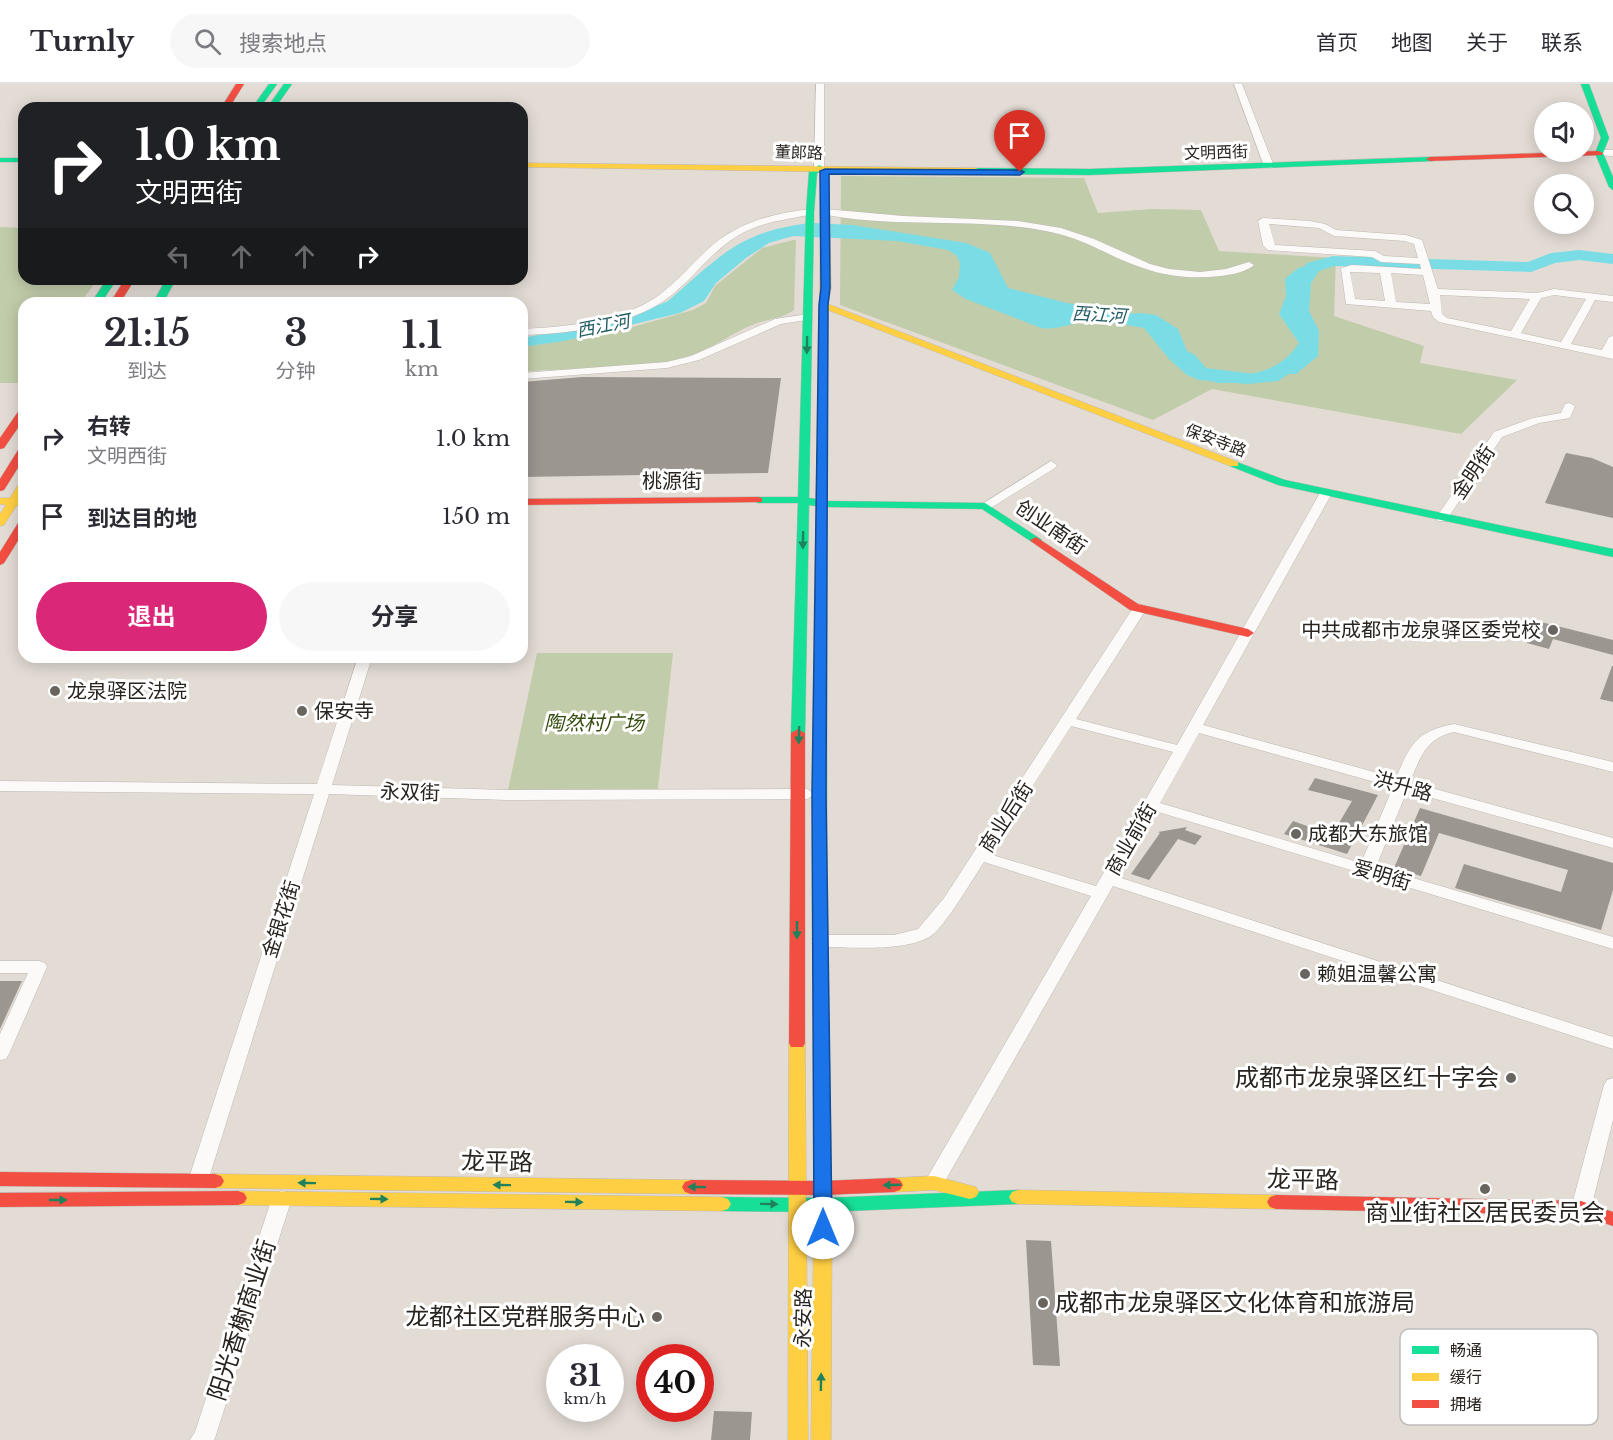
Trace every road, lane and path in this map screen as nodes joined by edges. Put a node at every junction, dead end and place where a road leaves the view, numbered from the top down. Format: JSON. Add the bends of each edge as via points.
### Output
{"nodes":[{"id":1,"x":240,"y":84,"type":"edge"},
{"id":2,"x":256,"y":84,"type":"edge"},
{"id":3,"x":273,"y":84,"type":"edge"},
{"id":4,"x":288,"y":84,"type":"edge"},
{"id":5,"x":820,"y":84,"type":"edge"},
{"id":6,"x":1238,"y":84,"type":"edge"},
{"id":7,"x":1585,"y":84,"type":"edge"},
{"id":8,"x":229,"y":102,"type":"edge"},
{"id":9,"x":244,"y":102,"type":"edge"},
{"id":10,"x":260,"y":102,"type":"edge"},
{"id":11,"x":275,"y":102,"type":"edge"},
{"id":12,"x":1606,"y":153,"type":"edge"},
{"id":13,"x":0,"y":162,"type":"edge"},
{"id":14,"x":18,"y":162,"type":"edge"},
{"id":15,"x":1269,"y":166,"type":"junction"},
{"id":16,"x":528,"y":167,"type":"edge"},
{"id":17,"x":823,"y":170,"type":"junction"},
{"id":18,"x":1613,"y":186,"type":"edge"},
{"id":19,"x":810,"y":216,"type":"junction"},
{"id":20,"x":825,"y":216,"type":"junction"},
{"id":21,"x":817,"y":244,"type":"junction"},
{"id":22,"x":1249,"y":265,"type":"dead end"},
{"id":23,"x":1425,"y":266,"type":"junction"},
{"id":24,"x":1385,"y":270,"type":"junction"},
{"id":25,"x":1434,"y":292,"type":"junction"},
{"id":26,"x":1593,"y":295,"type":"junction"},
{"id":27,"x":1537,"y":296,"type":"junction"},
{"id":28,"x":1613,"y":299,"type":"edge"},
{"id":29,"x":824,"y":305,"type":"junction"},
{"id":30,"x":1391,"y":305,"type":"junction"},
{"id":31,"x":1436,"y":308,"type":"junction"},
{"id":32,"x":808,"y":317,"type":"junction"},
{"id":33,"x":528,"y":331,"type":"edge"},
{"id":34,"x":1514,"y":336,"type":"junction"},
{"id":35,"x":1613,"y":339,"type":"edge"},
{"id":36,"x":1564,"y":346,"type":"junction"},
{"id":37,"x":1609,"y":356,"type":"edge"},
{"id":38,"x":528,"y":376,"type":"edge"},
{"id":39,"x":1569,"y":406,"type":"dead end"},
{"id":40,"x":18,"y":420,"type":"edge"},
{"id":41,"x":0,"y":446,"type":"edge"},
{"id":42,"x":18,"y":459,"type":"edge"},
{"id":43,"x":1052,"y":465,"type":"dead end"},
{"id":44,"x":0,"y":488,"type":"edge"},
{"id":45,"x":1326,"y":494,"type":"junction"},
{"id":46,"x":803,"y":500,"type":"junction"},
{"id":47,"x":12,"y":502,"type":"edge"},
{"id":48,"x":528,"y":502,"type":"edge"},
{"id":49,"x":822,"y":504,"type":"junction"},
{"id":50,"x":985,"y":506,"type":"junction"},
{"id":51,"x":1442,"y":518,"type":"junction"},
{"id":52,"x":0,"y":523,"type":"edge"},
{"id":53,"x":18,"y":532,"type":"edge"},
{"id":54,"x":1613,"y":553,"type":"edge"},
{"id":55,"x":0,"y":561,"type":"edge"},
{"id":56,"x":1140,"y":608,"type":"junction"},
{"id":57,"x":1248,"y":633,"type":"junction"},
{"id":58,"x":363,"y":663,"type":"edge"},
{"id":59,"x":1068,"y":721,"type":"junction"},
{"id":60,"x":1193,"y":727,"type":"junction"},
{"id":61,"x":1181,"y":750,"type":"junction"},
{"id":62,"x":1613,"y":767,"type":"edge"},
{"id":63,"x":0,"y":786,"type":"edge"},
{"id":64,"x":1401,"y":786,"type":"junction"},
{"id":65,"x":323,"y":789,"type":"junction"},
{"id":66,"x":797,"y":794,"type":"junction"},
{"id":67,"x":819,"y":794,"type":"junction"},
{"id":68,"x":1151,"y":805,"type":"junction"},
{"id":69,"x":1613,"y":843,"type":"edge"},
{"id":70,"x":980,"y":856,"type":"junction"},
{"id":71,"x":1366,"y":871,"type":"junction"},
{"id":72,"x":1104,"y":886,"type":"junction"},
{"id":73,"x":819,"y":941,"type":"junction"},
{"id":74,"x":1613,"y":943,"type":"edge"},
{"id":75,"x":0,"y":967,"type":"edge"},
{"id":76,"x":1613,"y":1043,"type":"edge"},
{"id":77,"x":0,"y":1054,"type":"edge"},
{"id":78,"x":1613,"y":1085,"type":"edge"},
{"id":79,"x":0,"y":1179,"type":"edge"},
{"id":80,"x":198,"y":1181,"type":"junction"},
{"id":81,"x":934,"y":1183,"type":"junction"},
{"id":82,"x":797,"y":1188,"type":"junction"},
{"id":83,"x":823,"y":1188,"type":"junction"},
{"id":84,"x":991,"y":1197,"type":"junction"},
{"id":85,"x":282,"y":1198,"type":"junction"},
{"id":86,"x":0,"y":1200,"type":"edge"},
{"id":87,"x":798,"y":1204,"type":"junction"},
{"id":88,"x":824,"y":1205,"type":"junction"},
{"id":89,"x":1581,"y":1208,"type":"junction"},
{"id":90,"x":1613,"y":1219,"type":"edge"},
{"id":91,"x":201,"y":1440,"type":"edge"},
{"id":92,"x":798,"y":1440,"type":"edge"},
{"id":93,"x":821,"y":1440,"type":"edge"}],
"edges":[{"from":1,"to":8,"type":"street"},
{"from":2,"to":9,"type":"street"},
{"from":3,"to":10,"type":"street"},
{"from":4,"to":11,"type":"street"},
{"from":5,"to":17,"type":"street","name":"永安路"},
{"from":6,"to":15,"type":"street"},
{"from":7,"to":12,"type":"street","via":[[1605,138]]},
{"from":12,"to":15,"type":"street","name":"文明西街"},
{"from":12,"to":18,"type":"street"},
{"from":13,"to":14,"type":"street"},
{"from":15,"to":17,"type":"street","name":"文明西街","via":[[1043,172]]},
{"from":16,"to":17,"type":"street","name":"董郞路"},
{"from":17,"to":19,"type":"street"},
{"from":17,"to":20,"type":"street","name":"永安路"},
{"from":19,"to":21,"type":"street"},
{"from":19,"to":33,"type":"street","via":[[789,215],[749,224],[718,244],[696,268],[647,307],[594,322]]},
{"from":20,"to":21,"type":"street","name":"永安路"},
{"from":20,"to":22,"type":"street","via":[[978,220],[1061,231],[1169,272],[1200,275]]},
{"from":21,"to":29,"type":"street","name":"永安路","via":[[826,288]]},
{"from":21,"to":32,"type":"street"},
{"from":23,"to":23,"type":"street","via":[[1418,243],[1406,238],[1334,233],[1322,226],[1263,221],[1272,248],[1375,254],[1381,259]]},
{"from":23,"to":24,"type":"street"},
{"from":23,"to":25,"type":"street"},
{"from":24,"to":30,"type":"street"},
{"from":24,"to":30,"type":"street","via":[[1345,270],[1350,302]]},
{"from":25,"to":27,"type":"street"},
{"from":25,"to":31,"type":"street"},
{"from":26,"to":27,"type":"street","via":[[1554,292]]},
{"from":26,"to":28,"type":"street"},
{"from":26,"to":36,"type":"street"},
{"from":27,"to":34,"type":"street"},
{"from":29,"to":45,"type":"street","name":"保安寺路","via":[[1282,483]]},
{"from":29,"to":49,"type":"street","name":"永安路"},
{"from":30,"to":31,"type":"street"},
{"from":31,"to":34,"type":"street","via":[[1443,320]]},
{"from":32,"to":38,"type":"street","via":[[779,321],[695,358],[667,365]]},
{"from":32,"to":46,"type":"street","one_way":true},
{"from":34,"to":36,"type":"street"},
{"from":35,"to":37,"type":"street"},
{"from":36,"to":37,"type":"street"},
{"from":39,"to":51,"type":"street","name":"金明街","via":[[1566,416],[1537,420],[1498,435]]},
{"from":40,"to":41,"type":"street"},
{"from":42,"to":44,"type":"street"},
{"from":43,"to":50,"type":"street"},
{"from":45,"to":51,"type":"street","name":"保安寺路"},
{"from":45,"to":57,"type":"street","name":"商业前街"},
{"from":46,"to":48,"type":"street","name":"桃源街"},
{"from":46,"to":49,"type":"street","name":"桃源街"},
{"from":46,"to":66,"type":"street","one_way":true},
{"from":47,"to":52,"type":"street"},
{"from":49,"to":50,"type":"street","name":"创业南街"},
{"from":49,"to":67,"type":"street","name":"永安路"},
{"from":50,"to":56,"type":"street","name":"创业南街"},
{"from":51,"to":54,"type":"street","name":"保安寺路"},
{"from":53,"to":55,"type":"street"},
{"from":56,"to":57,"type":"street","name":"创业南街"},
{"from":56,"to":59,"type":"street","name":"商业后街"},
{"from":57,"to":60,"type":"street","name":"商业前街"},
{"from":58,"to":65,"type":"street","name":"金银花街"},
{"from":59,"to":61,"type":"street"},
{"from":59,"to":70,"type":"street","name":"商业后街"},
{"from":60,"to":61,"type":"street","name":"商业前街"},
{"from":60,"to":64,"type":"street","name":"洪升路"},
{"from":61,"to":68,"type":"street","name":"商业前街"},
{"from":62,"to":64,"type":"street","via":[[1454,728],[1425,738],[1416,749]]},
{"from":63,"to":65,"type":"street","name":"永双街"},
{"from":64,"to":69,"type":"street","name":"洪升路"},
{"from":64,"to":71,"type":"street"},
{"from":65,"to":66,"type":"street","name":"永双街","via":[[519,795]]},
{"from":65,"to":80,"type":"street","name":"金银花街"},
{"from":66,"to":67,"type":"street","name":"永双街"},
{"from":66,"to":82,"type":"street","one_way":true},
{"from":67,"to":73,"type":"street","name":"永安路"},
{"from":68,"to":71,"type":"street","name":"爱明街"},
{"from":68,"to":72,"type":"street","name":"商业前街"},
{"from":70,"to":72,"type":"street"},
{"from":70,"to":73,"type":"street","name":"商业后街","via":[[924,933],[894,941]]},
{"from":71,"to":74,"type":"street","name":"爱明街"},
{"from":72,"to":76,"type":"street"},
{"from":72,"to":81,"type":"street","name":"商业前街"},
{"from":73,"to":83,"type":"street","name":"永安路"},
{"from":75,"to":77,"type":"street","via":[[39,967]]},
{"from":78,"to":89,"type":"street"},
{"from":79,"to":80,"type":"street","name":"龙平路"},
{"from":82,"to":80,"type":"street","name":"龙平路","one_way":true},
{"from":81,"to":83,"type":"street","name":"龙平路","one_way":true},
{"from":81,"to":84,"type":"street","name":"龙平路"},
{"from":82,"to":83,"type":"street","name":"龙平路"},
{"from":82,"to":87,"type":"street"},
{"from":83,"to":88,"type":"street","name":"永安路"},
{"from":84,"to":88,"type":"street","name":"龙平路"},
{"from":84,"to":89,"type":"street","name":"龙平路"},
{"from":86,"to":85,"type":"street","name":"龙平路","one_way":true},
{"from":85,"to":87,"type":"street","name":"龙平路","one_way":true},
{"from":85,"to":91,"type":"street","name":"阳光香榭商业街"},
{"from":87,"to":88,"type":"street","name":"龙平路"},
{"from":87,"to":92,"type":"street"},
{"from":93,"to":88,"type":"street","name":"永安路","one_way":true},
{"from":89,"to":90,"type":"street","name":"龙平路"}]}
